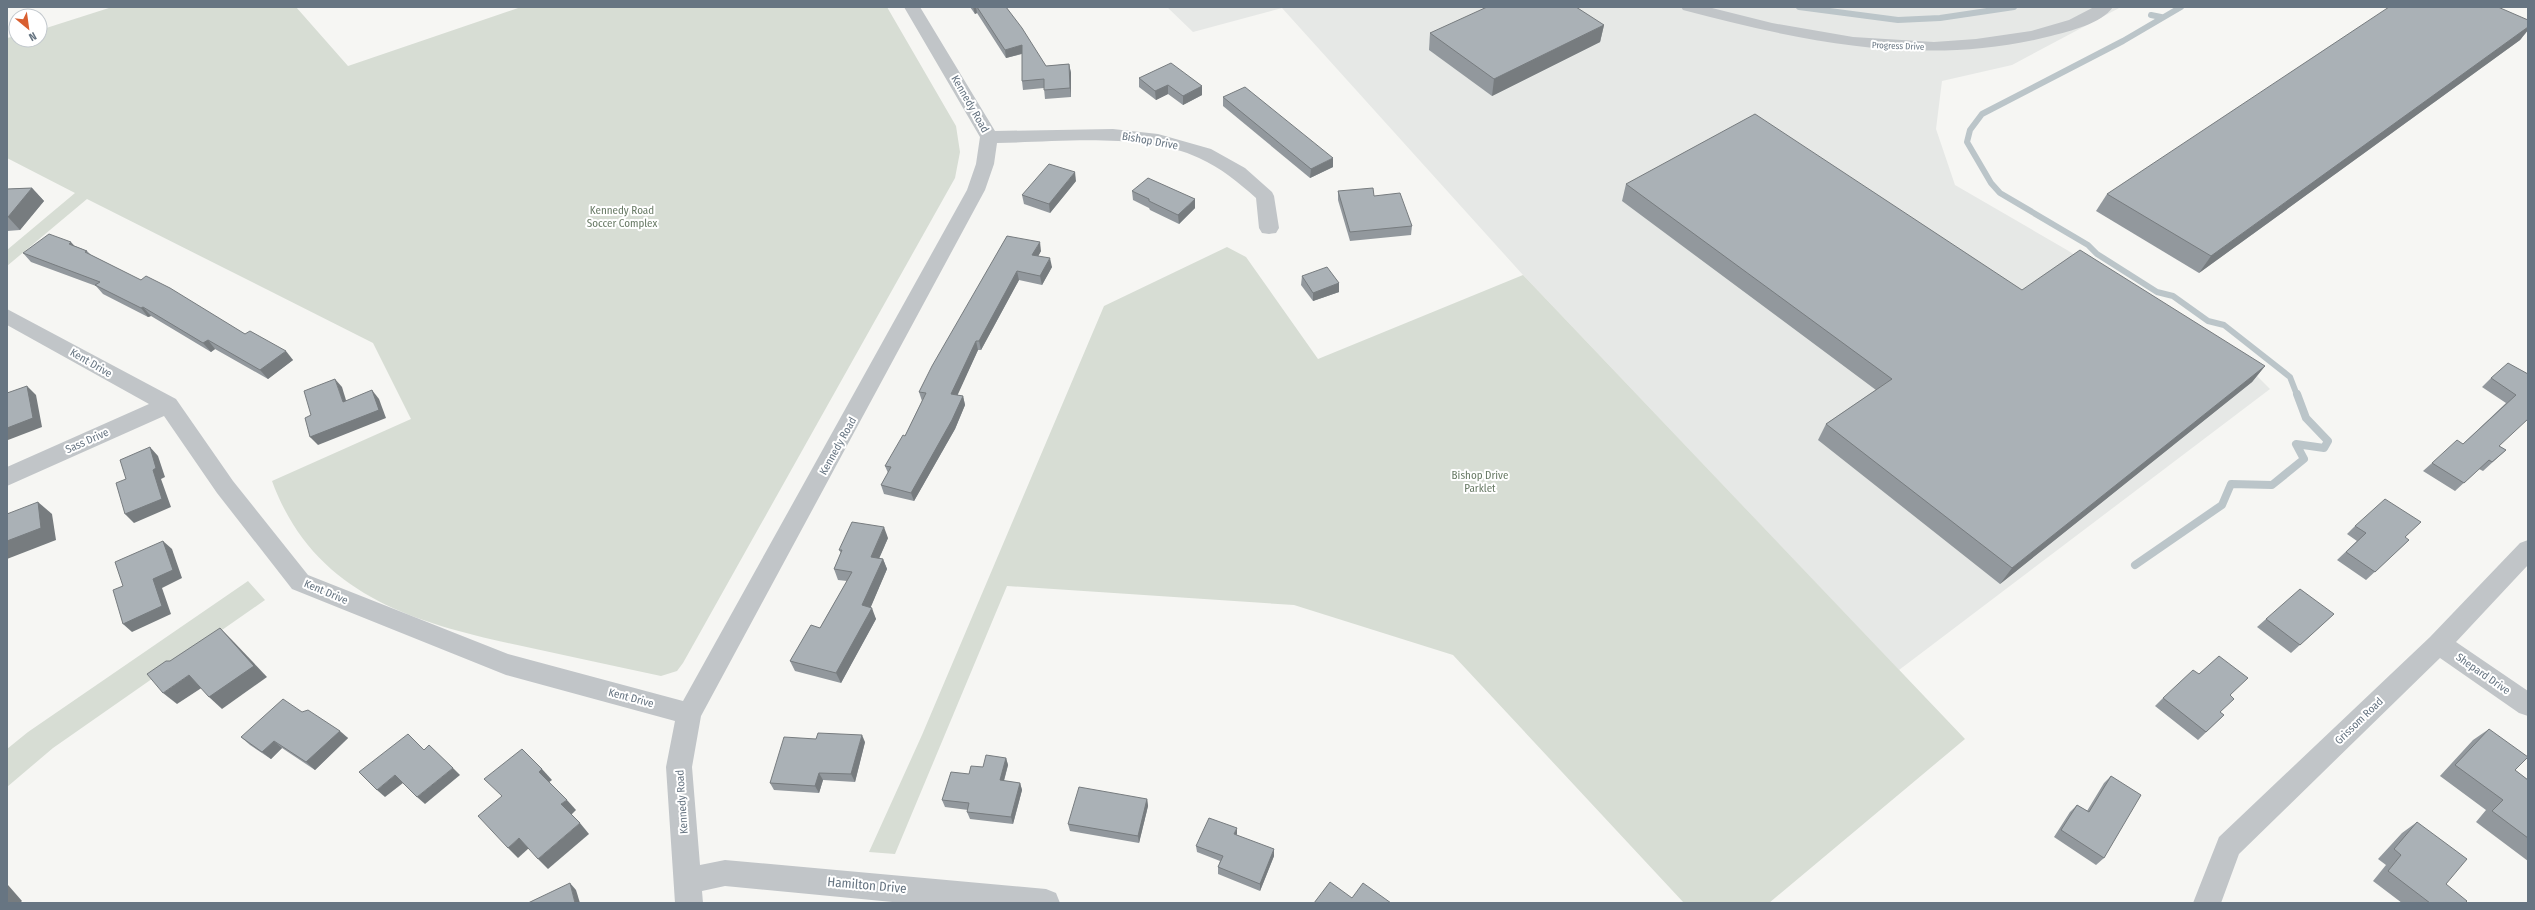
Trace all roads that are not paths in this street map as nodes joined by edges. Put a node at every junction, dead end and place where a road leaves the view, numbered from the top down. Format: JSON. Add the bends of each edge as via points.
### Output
{"nodes":[{"id":1,"x":912,"y":7,"type":"edge"},
{"id":2,"x":1689,"y":7,"type":"edge"},
{"id":3,"x":2105,"y":7,"type":"edge"},
{"id":4,"x":989,"y":137,"type":"junction"},
{"id":5,"x":1270,"y":228,"type":"dead end"},
{"id":6,"x":7,"y":316,"type":"edge"},
{"id":7,"x":168,"y":405,"type":"junction"},
{"id":8,"x":7,"y":477,"type":"edge"},
{"id":9,"x":2528,"y":550,"type":"edge"},
{"id":10,"x":2439,"y":644,"type":"junction"},
{"id":11,"x":2528,"y":705,"type":"edge"},
{"id":12,"x":689,"y":714,"type":"junction"},
{"id":13,"x":688,"y":892,"type":"edge"},
{"id":14,"x":1046,"y":903,"type":"edge"},
{"id":15,"x":2207,"y":903,"type":"edge"}],
"edges":[{"from":1,"to":4,"type":"street","name":"Kennedy Road"},
{"from":2,"to":3,"type":"street","name":"Progress Drive","via":[[1829,40],[1884,47],[1933,47],[1986,44],[2044,33],[2077,22]]},
{"from":4,"to":5,"type":"street","name":"Bishop Drive","via":[[1113,135],[1158,140],[1205,153],[1238,172],[1266,196]]},
{"from":4,"to":12,"type":"street","name":"Kennedy Road","via":[[985,164],[976,190]]},
{"from":6,"to":7,"type":"street","name":"Kent Drive"},
{"from":7,"to":8,"type":"street","name":"Sass Drive"},
{"from":7,"to":12,"type":"street","name":"Kent Drive","via":[[225,487],[300,582],[506,664]]},
{"from":9,"to":10,"type":"street","name":"Grissom Road"},
{"from":10,"to":11,"type":"street","name":"Shepard Drive"},
{"from":10,"to":15,"type":"street","name":"Grissom Road","via":[[2229,846]]},
{"from":12,"to":13,"type":"street","name":"Kennedy Road","via":[[679,767]]},
{"from":13,"to":14,"type":"street","name":"Hamilton Drive","via":[[725,873]]}]}
